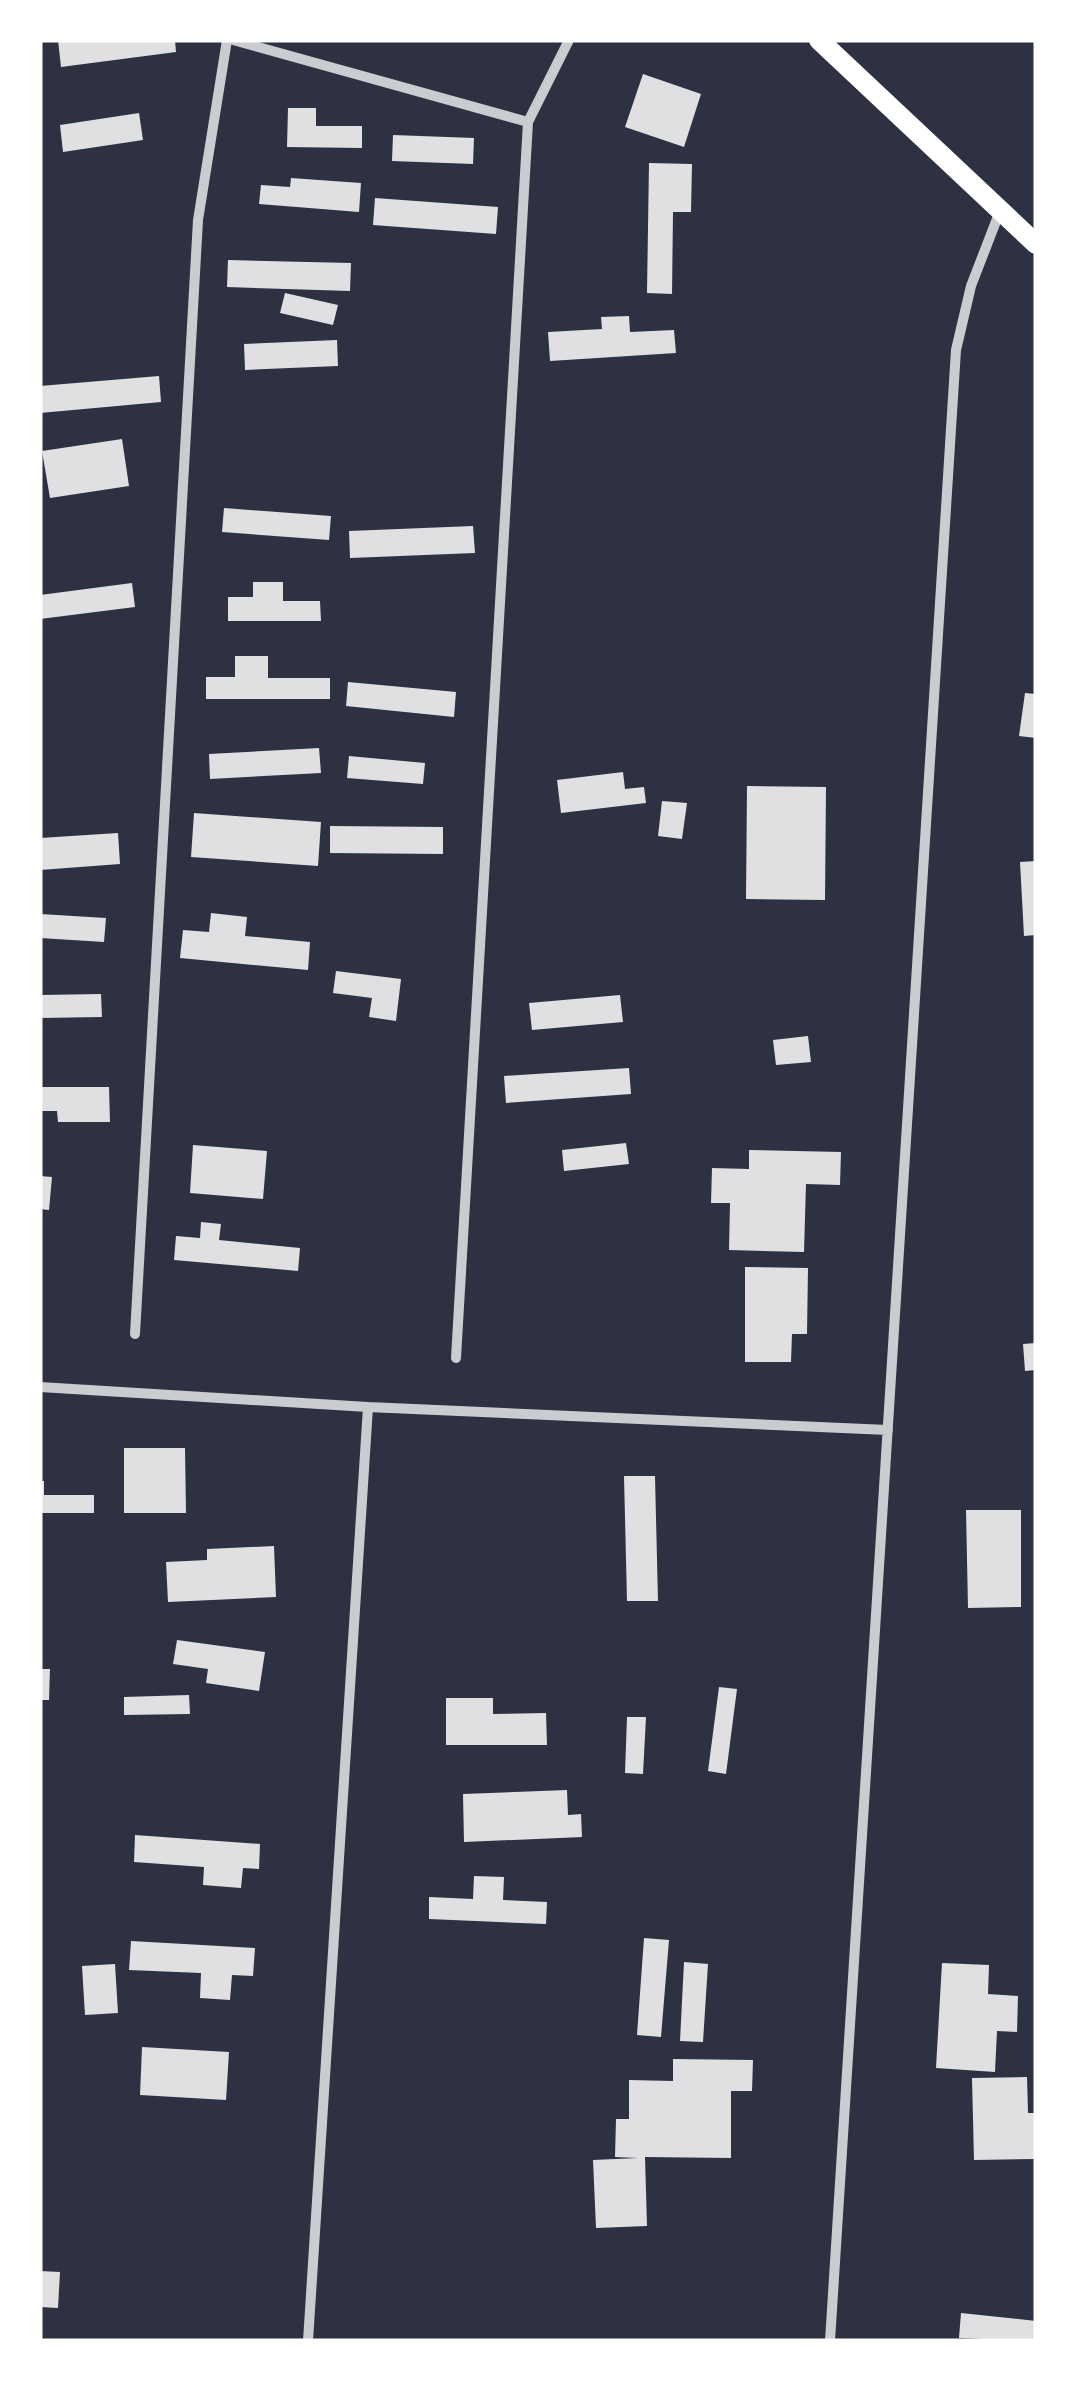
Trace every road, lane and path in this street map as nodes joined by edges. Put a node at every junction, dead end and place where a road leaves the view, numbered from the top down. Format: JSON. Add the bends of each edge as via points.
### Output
{"nodes":[{"id":1,"x":230,"y":40,"type":"edge"},
{"id":2,"x":569,"y":40,"type":"edge"},
{"id":3,"x":819,"y":40,"type":"edge"},
{"id":4,"x":528,"y":122,"type":"junction"},
{"id":5,"x":1000,"y":211,"type":"junction"},
{"id":6,"x":1036,"y":244,"type":"edge"},
{"id":7,"x":135,"y":1334,"type":"dead end"},
{"id":8,"x":456,"y":1358,"type":"dead end"},
{"id":9,"x":40,"y":1387,"type":"edge"},
{"id":10,"x":368,"y":1407,"type":"junction"},
{"id":11,"x":888,"y":1430,"type":"junction"},
{"id":12,"x":308,"y":2341,"type":"edge"},
{"id":13,"x":830,"y":2341,"type":"edge"}],
"edges":[{"from":1,"to":4,"type":"street"},
{"from":1,"to":7,"type":"street","via":[[198,220]]},
{"from":2,"to":4,"type":"street"},
{"from":3,"to":5,"type":"main road"},
{"from":4,"to":8,"type":"street"},
{"from":5,"to":6,"type":"main road"},
{"from":5,"to":11,"type":"street","via":[[971,286],[956,350]]},
{"from":9,"to":10,"type":"street"},
{"from":10,"to":11,"type":"street"},
{"from":10,"to":12,"type":"street"},
{"from":11,"to":13,"type":"street"}]}
